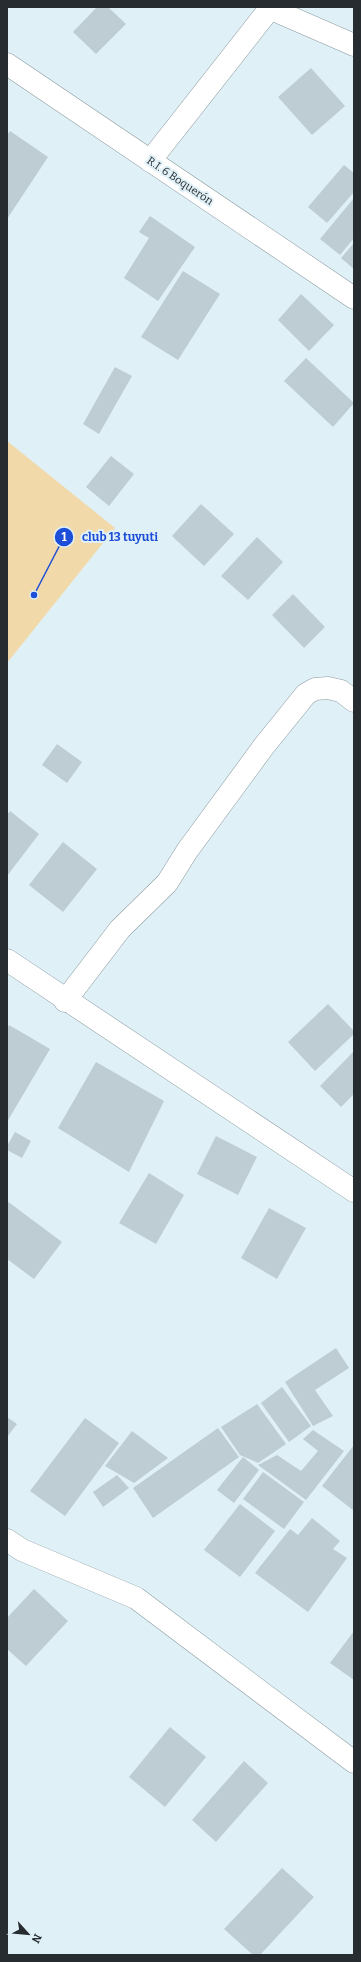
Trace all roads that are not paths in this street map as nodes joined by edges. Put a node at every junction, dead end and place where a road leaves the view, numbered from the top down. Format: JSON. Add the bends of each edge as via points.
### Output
{"nodes":[{"id":1,"x":270,"y":8,"type":"edge"},
{"id":2,"x":354,"y":45,"type":"edge"},
{"id":3,"x":7,"y":64,"type":"edge"},
{"id":4,"x":150,"y":161,"type":"junction"},
{"id":5,"x":354,"y":298,"type":"edge"},
{"id":6,"x":354,"y":701,"type":"edge"},
{"id":7,"x":7,"y":960,"type":"edge"},
{"id":8,"x":65,"y":1001,"type":"junction"},
{"id":9,"x":354,"y":1191,"type":"edge"},
{"id":10,"x":7,"y":1540,"type":"edge"},
{"id":11,"x":354,"y":1762,"type":"edge"}],
"edges":[{"from":1,"to":2,"type":"street"},
{"from":1,"to":4,"type":"street"},
{"from":3,"to":4,"type":"street","name":"R.I. 6 Boquerón"},
{"from":4,"to":5,"type":"street","name":"R.I. 6 Boquerón"},
{"from":6,"to":8,"type":"street","via":[[341,691],[328,688],[315,689],[306,694],[264,746],[187,851],[167,883],[120,929]]},
{"from":7,"to":8,"type":"street"},
{"from":8,"to":9,"type":"street"},
{"from":10,"to":11,"type":"street","via":[[22,1550],[136,1598]]}]}
